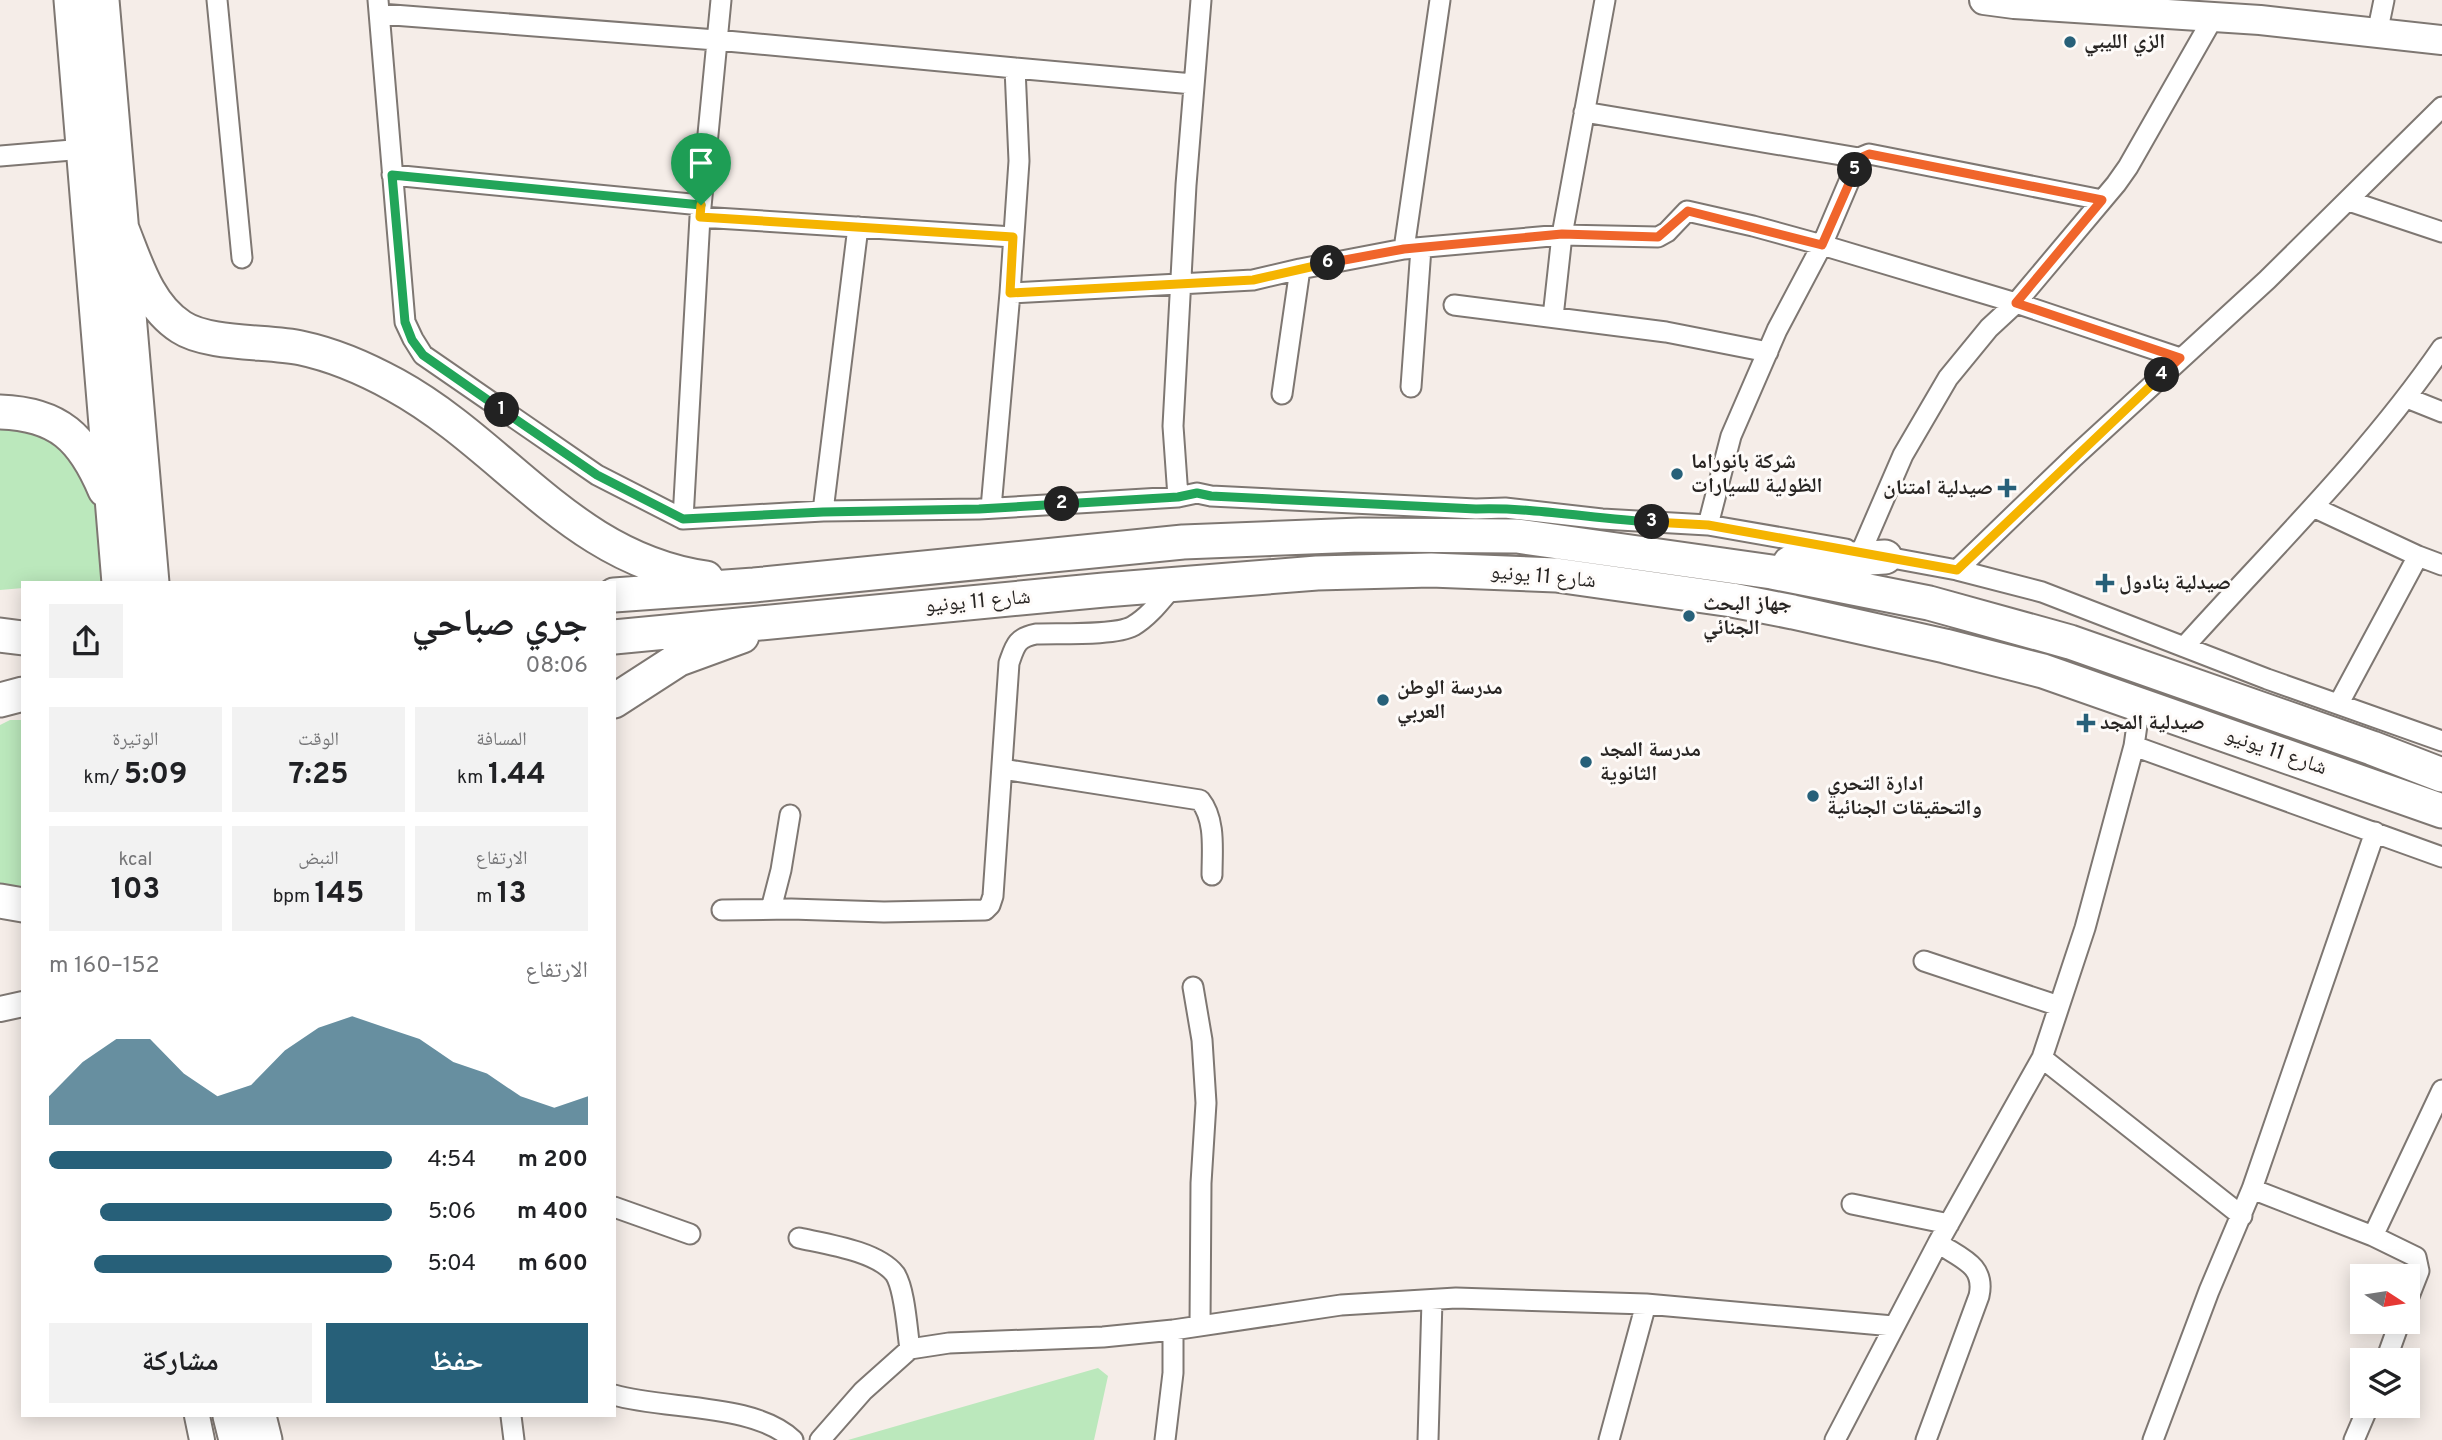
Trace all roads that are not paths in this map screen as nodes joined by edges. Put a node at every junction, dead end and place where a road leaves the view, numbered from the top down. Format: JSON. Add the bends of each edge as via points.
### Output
{"nodes":[{"id":1,"x":71,"y":0,"type":"edge"},
{"id":2,"x":102,"y":0,"type":"edge"},
{"id":3,"x":217,"y":0,"type":"edge"},
{"id":4,"x":721,"y":0,"type":"edge"},
{"id":5,"x":1201,"y":0,"type":"edge"},
{"id":6,"x":1440,"y":0,"type":"edge"},
{"id":7,"x":1605,"y":0,"type":"edge"},
{"id":8,"x":1984,"y":0,"type":"edge"},
{"id":9,"x":2384,"y":0,"type":"edge"},
{"id":10,"x":379,"y":7,"type":"edge"},
{"id":11,"x":2213,"y":18,"type":"junction"},
{"id":12,"x":2377,"y":34,"type":"junction"},
{"id":13,"x":716,"y":40,"type":"junction"},
{"id":14,"x":2442,"y":40,"type":"edge"},
{"id":15,"x":1015,"y":68,"type":"junction"},
{"id":16,"x":1193,"y":84,"type":"junction"},
{"id":17,"x":2442,"y":107,"type":"edge"},
{"id":18,"x":1584,"y":112,"type":"junction"},
{"id":19,"x":84,"y":149,"type":"junction"},
{"id":20,"x":0,"y":156,"type":"edge"},
{"id":21,"x":1860,"y":158,"type":"junction"},
{"id":22,"x":392,"y":175,"type":"junction"},
{"id":23,"x":2102,"y":200,"type":"junction"},
{"id":24,"x":2349,"y":201,"type":"junction"},
{"id":25,"x":701,"y":211,"type":"junction"},
{"id":26,"x":858,"y":227,"type":"junction"},
{"id":27,"x":122,"y":229,"type":"junction"},
{"id":28,"x":2442,"y":232,"type":"edge"},
{"id":29,"x":1562,"y":234,"type":"junction"},
{"id":30,"x":1013,"y":237,"type":"junction"},
{"id":31,"x":1822,"y":245,"type":"junction"},
{"id":32,"x":1412,"y":248,"type":"junction"},
{"id":33,"x":242,"y":258,"type":"dead end"},
{"id":34,"x":1300,"y":269,"type":"junction"},
{"id":35,"x":1180,"y":283,"type":"junction"},
{"id":36,"x":1010,"y":293,"type":"junction"},
{"id":37,"x":2016,"y":303,"type":"junction"},
{"id":38,"x":1454,"y":305,"type":"dead end"},
{"id":39,"x":1553,"y":317,"type":"junction"},
{"id":40,"x":2442,"y":348,"type":"edge"},
{"id":41,"x":1768,"y":352,"type":"junction"},
{"id":42,"x":2180,"y":358,"type":"junction"},
{"id":43,"x":1412,"y":387,"type":"dead end"},
{"id":44,"x":1282,"y":394,"type":"dead end"},
{"id":45,"x":2407,"y":398,"type":"junction"},
{"id":46,"x":0,"y":412,"type":"edge"},
{"id":47,"x":2442,"y":412,"type":"edge"},
{"id":48,"x":1178,"y":497,"type":"junction"},
{"id":49,"x":111,"y":505,"type":"junction"},
{"id":50,"x":2313,"y":507,"type":"junction"},
{"id":51,"x":991,"y":508,"type":"junction"},
{"id":52,"x":823,"y":512,"type":"junction"},
{"id":53,"x":683,"y":519,"type":"junction"},
{"id":54,"x":1708,"y":525,"type":"junction"},
{"id":55,"x":1873,"y":554,"type":"junction"},
{"id":56,"x":2418,"y":556,"type":"junction"},
{"id":57,"x":2442,"y":565,"type":"edge"},
{"id":58,"x":1735,"y":566,"type":"junction"},
{"id":59,"x":1957,"y":570,"type":"junction"},
{"id":60,"x":807,"y":580,"type":"junction"},
{"id":61,"x":119,"y":581,"type":"edge"},
{"id":62,"x":152,"y":581,"type":"edge"},
{"id":63,"x":1175,"y":584,"type":"junction"},
{"id":64,"x":754,"y":585,"type":"junction"},
{"id":65,"x":616,"y":595,"type":"edge"},
{"id":66,"x":797,"y":619,"type":"junction"},
{"id":67,"x":0,"y":635,"type":"edge"},
{"id":68,"x":616,"y":637,"type":"edge"},
{"id":69,"x":21,"y":638,"type":"edge"},
{"id":70,"x":2184,"y":647,"type":"junction"},
{"id":71,"x":21,"y":695,"type":"edge"},
{"id":72,"x":0,"y":700,"type":"edge"},
{"id":73,"x":616,"y":700,"type":"edge"},
{"id":74,"x":2339,"y":703,"type":"junction"},
{"id":75,"x":2140,"y":704,"type":"junction"},
{"id":76,"x":2134,"y":746,"type":"junction"},
{"id":77,"x":2436,"y":762,"type":"edge"},
{"id":78,"x":1002,"y":769,"type":"junction"},
{"id":79,"x":2428,"y":806,"type":"edge"},
{"id":80,"x":790,"y":815,"type":"dead end"},
{"id":81,"x":2375,"y":832,"type":"junction"},
{"id":82,"x":2442,"y":857,"type":"edge"},
{"id":83,"x":1212,"y":875,"type":"dead end"},
{"id":84,"x":0,"y":901,"type":"edge"},
{"id":85,"x":21,"y":905,"type":"edge"},
{"id":86,"x":771,"y":909,"type":"junction"},
{"id":87,"x":722,"y":910,"type":"dead end"},
{"id":88,"x":1924,"y":961,"type":"dead end"},
{"id":89,"x":1193,"y":987,"type":"dead end"},
{"id":90,"x":21,"y":1004,"type":"edge"},
{"id":91,"x":2059,"y":1006,"type":"junction"},
{"id":92,"x":0,"y":1009,"type":"edge"},
{"id":93,"x":2042,"y":1058,"type":"junction"},
{"id":94,"x":2442,"y":1090,"type":"edge"},
{"id":95,"x":2252,"y":1189,"type":"junction"},
{"id":96,"x":1852,"y":1204,"type":"dead end"},
{"id":97,"x":616,"y":1208,"type":"edge"},
{"id":98,"x":2242,"y":1216,"type":"junction"},
{"id":99,"x":1949,"y":1224,"type":"junction"},
{"id":100,"x":690,"y":1234,"type":"dead end"},
{"id":101,"x":2373,"y":1236,"type":"junction"},
{"id":102,"x":799,"y":1238,"type":"dead end"},
{"id":103,"x":1938,"y":1243,"type":"junction"},
{"id":104,"x":2418,"y":1264,"type":"edge"},
{"id":105,"x":1432,"y":1300,"type":"junction"},
{"id":106,"x":1646,"y":1304,"type":"junction"},
{"id":107,"x":1200,"y":1325,"type":"junction"},
{"id":108,"x":1893,"y":1326,"type":"junction"},
{"id":109,"x":1173,"y":1330,"type":"junction"},
{"id":110,"x":910,"y":1349,"type":"junction"},
{"id":111,"x":616,"y":1395,"type":"edge"},
{"id":112,"x":197,"y":1417,"type":"edge"},
{"id":113,"x":230,"y":1417,"type":"edge"},
{"id":114,"x":259,"y":1417,"type":"edge"},
{"id":115,"x":511,"y":1417,"type":"edge"},
{"id":116,"x":2363,"y":1418,"type":"edge"},
{"id":117,"x":202,"y":1440,"type":"edge"},
{"id":118,"x":236,"y":1440,"type":"edge"},
{"id":119,"x":265,"y":1440,"type":"edge"},
{"id":120,"x":514,"y":1440,"type":"edge"},
{"id":121,"x":793,"y":1440,"type":"edge"},
{"id":122,"x":820,"y":1440,"type":"edge"},
{"id":123,"x":1165,"y":1440,"type":"edge"},
{"id":124,"x":1428,"y":1440,"type":"edge"},
{"id":125,"x":1609,"y":1440,"type":"edge"},
{"id":126,"x":1835,"y":1440,"type":"edge"},
{"id":127,"x":1926,"y":1440,"type":"edge"},
{"id":128,"x":2153,"y":1440,"type":"edge"},
{"id":129,"x":2354,"y":1440,"type":"edge"}],
"edges":[{"from":1,"to":19,"type":"highway"},
{"from":2,"to":27,"type":"highway"},
{"from":3,"to":33,"type":"street"},
{"from":4,"to":13,"type":"street"},
{"from":5,"to":16,"type":"street"},
{"from":6,"to":32,"type":"street"},
{"from":7,"to":18,"type":"street"},
{"from":8,"to":11,"type":"main road"},
{"from":9,"to":12,"type":"street"},
{"from":10,"to":13,"type":"street"},
{"from":10,"to":22,"type":"street"},
{"from":11,"to":12,"type":"main road"},
{"from":11,"to":23,"type":"street","via":[[2128,167]]},
{"from":12,"to":14,"type":"main road"},
{"from":13,"to":15,"type":"street"},
{"from":13,"to":25,"type":"street"},
{"from":15,"to":16,"type":"street"},
{"from":15,"to":30,"type":"street","via":[[1018,161]]},
{"from":16,"to":35,"type":"street"},
{"from":17,"to":24,"type":"street"},
{"from":18,"to":21,"type":"street"},
{"from":18,"to":29,"type":"street"},
{"from":19,"to":20,"type":"street"},
{"from":19,"to":49,"type":"highway"},
{"from":21,"to":23,"type":"street","via":[[1869,154]]},
{"from":21,"to":31,"type":"street"},
{"from":22,"to":25,"type":"street"},
{"from":22,"to":53,"type":"street","via":[[405,322],[423,355],[597,475]]},
{"from":23,"to":37,"type":"street"},
{"from":24,"to":28,"type":"street"},
{"from":24,"to":42,"type":"street"},
{"from":25,"to":26,"type":"street"},
{"from":25,"to":53,"type":"street"},
{"from":26,"to":30,"type":"street"},
{"from":26,"to":52,"type":"street"},
{"from":27,"to":62,"type":"highway"},
{"from":27,"to":64,"type":"highway","via":[[159,309],[183,329],[217,339],[300,348],[346,361],[447,419],[560,513],[625,555],[677,574]]},
{"from":29,"to":31,"type":"street","via":[[1658,237],[1688,211]]},
{"from":29,"to":32,"type":"street"},
{"from":29,"to":39,"type":"street"},
{"from":30,"to":36,"type":"street"},
{"from":31,"to":37,"type":"street"},
{"from":31,"to":41,"type":"street"},
{"from":32,"to":34,"type":"street"},
{"from":32,"to":43,"type":"street"},
{"from":34,"to":35,"type":"street","via":[[1253,280]]},
{"from":34,"to":44,"type":"street"},
{"from":35,"to":36,"type":"street"},
{"from":35,"to":48,"type":"street","via":[[1173,426]]},
{"from":36,"to":51,"type":"street"},
{"from":37,"to":42,"type":"street"},
{"from":37,"to":55,"type":"street","via":[[1948,378],[1903,455]]},
{"from":38,"to":39,"type":"street"},
{"from":39,"to":41,"type":"street","via":[[1667,332]]},
{"from":40,"to":45,"type":"street"},
{"from":41,"to":54,"type":"street","via":[[1731,436]]},
{"from":42,"to":59,"type":"street"},
{"from":45,"to":47,"type":"street"},
{"from":45,"to":50,"type":"street"},
{"from":46,"to":49,"type":"highway","via":[[47,421],[79,442]]},
{"from":48,"to":51,"type":"street"},
{"from":48,"to":54,"type":"street","via":[[1197,493],[1505,508]]},
{"from":49,"to":61,"type":"highway"},
{"from":50,"to":56,"type":"street"},
{"from":50,"to":70,"type":"street"},
{"from":51,"to":52,"type":"street"},
{"from":52,"to":53,"type":"street"},
{"from":54,"to":55,"type":"street"},
{"from":55,"to":58,"type":"highway"},
{"from":55,"to":59,"type":"street"},
{"from":56,"to":57,"type":"street"},
{"from":56,"to":74,"type":"street"},
{"from":58,"to":60,"type":"highway","name":"شارع 11 يونيو","via":[[1517,536],[1360,535],[1183,542]]},
{"from":58,"to":77,"type":"highway","name":"شارع 11 يونيو","via":[[1929,603],[2070,642],[2372,748]]},
{"from":59,"to":70,"type":"street","via":[[2042,592]]},
{"from":60,"to":64,"type":"highway","name":"شارع 11 يونيو"},
{"from":60,"to":66,"type":"highway"},
{"from":63,"to":66,"type":"highway","name":"شارع 11 يونيو"},
{"from":63,"to":75,"type":"highway","name":"شارع 11 يونيو","via":[[1431,570],[1556,575],[1732,600],[1894,634],[2043,671]]},
{"from":63,"to":78,"type":"street","via":[[1151,612],[1124,631],[1023,637],[1009,663]]},
{"from":64,"to":65,"type":"highway","name":"شارع 11 يونيو"},
{"from":66,"to":68,"type":"highway","name":"شارع 11 يونيو"},
{"from":66,"to":73,"type":"highway","via":[[680,659]]},
{"from":67,"to":69,"type":"highway"},
{"from":70,"to":74,"type":"street"},
{"from":71,"to":72,"type":"highway"},
{"from":74,"to":77,"type":"street"},
{"from":75,"to":76,"type":"street"},
{"from":75,"to":79,"type":"highway","name":"شارع 11 يونيو"},
{"from":76,"to":81,"type":"street"},
{"from":76,"to":91,"type":"street"},
{"from":77,"to":79,"type":"highway"},
{"from":78,"to":83,"type":"street","via":[[1200,800],[1208,810]]},
{"from":78,"to":86,"type":"street","via":[[993,896],[985,910]]},
{"from":80,"to":86,"type":"street"},
{"from":81,"to":82,"type":"street"},
{"from":81,"to":95,"type":"street"},
{"from":84,"to":85,"type":"highway"},
{"from":86,"to":87,"type":"street"},
{"from":88,"to":91,"type":"street"},
{"from":89,"to":107,"type":"street","via":[[1206,1081]]},
{"from":90,"to":92,"type":"street"},
{"from":91,"to":93,"type":"street"},
{"from":93,"to":98,"type":"street"},
{"from":93,"to":99,"type":"street"},
{"from":94,"to":101,"type":"street"},
{"from":95,"to":98,"type":"street"},
{"from":95,"to":101,"type":"street"},
{"from":96,"to":99,"type":"street"},
{"from":97,"to":100,"type":"street"},
{"from":98,"to":128,"type":"street"},
{"from":99,"to":103,"type":"street"},
{"from":101,"to":104,"type":"street","via":[[2416,1257]]},
{"from":102,"to":110,"type":"street","via":[[866,1256],[894,1273]]},
{"from":103,"to":108,"type":"street"},
{"from":103,"to":127,"type":"street","via":[[1976,1268],[1983,1282]]},
{"from":105,"to":106,"type":"street"},
{"from":105,"to":107,"type":"street","via":[[1341,1305]]},
{"from":105,"to":124,"type":"street"},
{"from":106,"to":108,"type":"street"},
{"from":106,"to":125,"type":"street"},
{"from":107,"to":109,"type":"street"},
{"from":108,"to":126,"type":"street"},
{"from":109,"to":110,"type":"street"},
{"from":109,"to":123,"type":"street"},
{"from":110,"to":122,"type":"street","via":[[863,1391]]},
{"from":111,"to":121,"type":"street","via":[[767,1422]]},
{"from":112,"to":117,"type":"street"},
{"from":113,"to":118,"type":"highway"},
{"from":114,"to":119,"type":"highway"},
{"from":115,"to":120,"type":"street"},
{"from":116,"to":129,"type":"street"}]}
